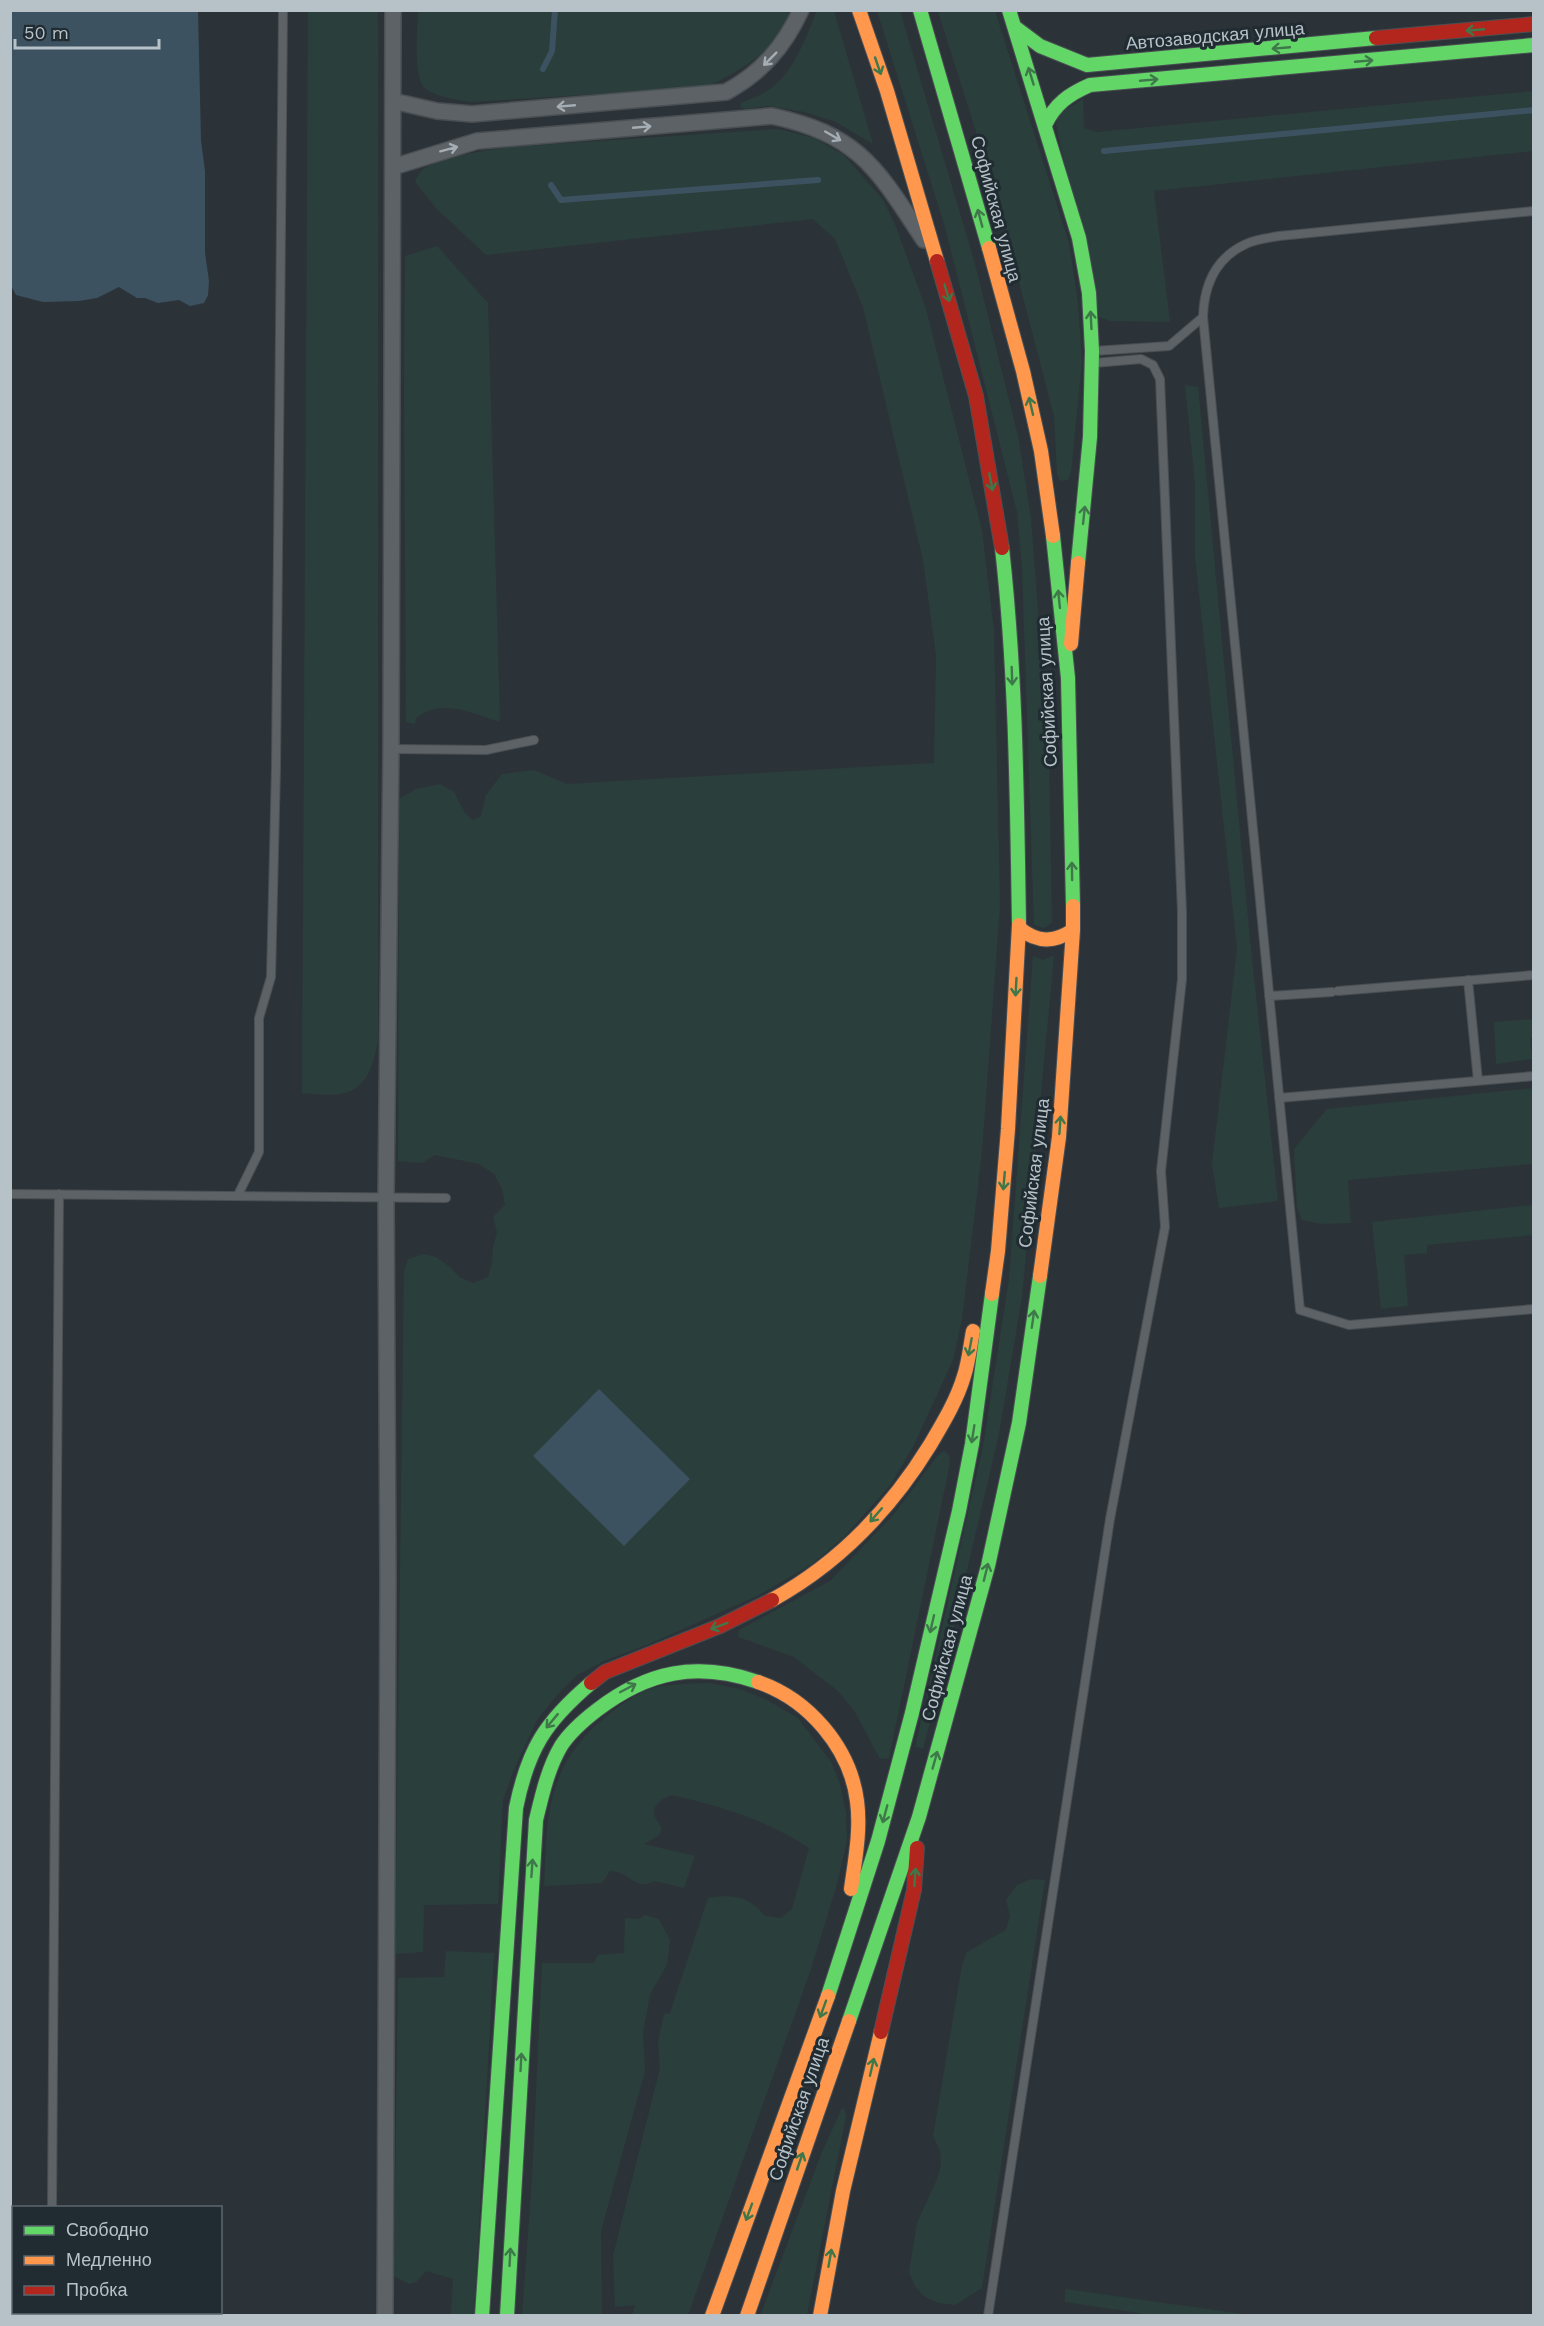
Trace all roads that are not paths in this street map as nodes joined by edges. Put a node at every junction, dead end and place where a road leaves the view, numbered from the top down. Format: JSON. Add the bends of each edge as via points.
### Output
{"nodes":[{"id":1,"x":283,"y":10,"type":"edge"},
{"id":2,"x":393,"y":10,"type":"edge"},
{"id":3,"x":801,"y":10,"type":"edge"},
{"id":4,"x":860,"y":10,"type":"edge"},
{"id":5,"x":920,"y":10,"type":"edge"},
{"id":6,"x":1009,"y":10,"type":"edge"},
{"id":7,"x":1533,"y":24,"type":"edge"},
{"id":8,"x":1016,"y":28,"type":"junction"},
{"id":9,"x":1533,"y":45,"type":"edge"},
{"id":10,"x":393,"y":101,"type":"junction"},
{"id":11,"x":1045,"y":125,"type":"junction"},
{"id":12,"x":393,"y":167,"type":"junction"},
{"id":13,"x":1533,"y":211,"type":"edge"},
{"id":14,"x":937,"y":260,"type":"junction"},
{"id":15,"x":1203,"y":317,"type":"junction"},
{"id":16,"x":1092,"y":357,"type":"junction"},
{"id":17,"x":1068,"y":678,"type":"junction"},
{"id":18,"x":534,"y":740,"type":"dead end"},
{"id":19,"x":391,"y":749,"type":"junction"},
{"id":20,"x":1019,"y":928,"type":"junction"},
{"id":21,"x":1073,"y":930,"type":"junction"},
{"id":22,"x":1533,"y":975,"type":"edge"},
{"id":23,"x":1467,"y":981,"type":"junction"},
{"id":24,"x":1269,"y":996,"type":"junction"},
{"id":25,"x":1533,"y":1076,"type":"edge"},
{"id":26,"x":1478,"y":1081,"type":"junction"},
{"id":27,"x":1280,"y":1098,"type":"junction"},
{"id":28,"x":10,"y":1194,"type":"edge"},
{"id":29,"x":59,"y":1194,"type":"junction"},
{"id":30,"x":238,"y":1195,"type":"junction"},
{"id":31,"x":386,"y":1197,"type":"junction"},
{"id":32,"x":446,"y":1198,"type":"dead end"},
{"id":33,"x":998,"y":1251,"type":"junction"},
{"id":34,"x":1533,"y":1309,"type":"edge"},
{"id":35,"x":919,"y":1816,"type":"junction"},
{"id":36,"x":843,"y":1954,"type":"junction"},
{"id":37,"x":52,"y":2206,"type":"edge"},
{"id":38,"x":385,"y":2316,"type":"edge"},
{"id":39,"x":482,"y":2316,"type":"edge"},
{"id":40,"x":507,"y":2316,"type":"edge"},
{"id":41,"x":712,"y":2316,"type":"edge"},
{"id":42,"x":747,"y":2316,"type":"edge"},
{"id":43,"x":820,"y":2316,"type":"edge"},
{"id":44,"x":988,"y":2316,"type":"edge"}],
"edges":[{"from":1,"to":30,"type":"lane","via":[[271,977],[259,1018],[259,1152]]},
{"from":2,"to":10,"type":"street"},
{"from":3,"to":10,"type":"street","one_way":true,"via":[[783,45],[749,78],[726,92],[472,114]]},
{"from":4,"to":14,"type":"main road","name":"Софийская улица","one_way":true},
{"from":17,"to":5,"type":"main road","name":"Софийская улица","one_way":true,"via":[[1041,451]]},
{"from":6,"to":8,"type":"main road"},
{"from":7,"to":8,"type":"main road","name":"Автозаводская улица","one_way":true,"via":[[1087,65],[1040,46]]},
{"from":11,"to":8,"type":"main road","one_way":true},
{"from":11,"to":9,"type":"main road","one_way":true,"via":[[1065,96],[1090,86]]},
{"from":10,"to":12,"type":"street"},
{"from":16,"to":11,"type":"main road","one_way":true,"via":[[1089,292],[1079,238]]},
{"from":12,"to":14,"type":"street","one_way":true,"via":[[477,141],[772,116],[819,128],[858,152],[894,195]]},
{"from":12,"to":19,"type":"street"},
{"from":13,"to":15,"type":"lane","via":[[1279,236],[1246,244],[1208,281]]},
{"from":14,"to":20,"type":"main road","name":"Софийская улица","one_way":true,"via":[[976,396],[1000,530],[1016,738]]},
{"from":15,"to":16,"type":"lane","via":[[1169,346]]},
{"from":15,"to":24,"type":"lane"},
{"from":17,"to":16,"type":"main road","one_way":true,"via":[[1089,457]]},
{"from":16,"to":44,"type":"lane","via":[[1141,359],[1153,365],[1160,379],[1182,979],[1161,1171],[1165,1227],[1110,1519]]},
{"from":21,"to":17,"type":"main road","name":"Софийская улица","one_way":true},
{"from":18,"to":19,"type":"lane","via":[[486,750]]},
{"from":19,"to":31,"type":"street"},
{"from":20,"to":21,"type":"main road","via":[[1046,942],[1064,938]]},
{"from":20,"to":33,"type":"main road","name":"Софийская улица","one_way":true},
{"from":35,"to":21,"type":"main road","name":"Софийская улица","one_way":true,"via":[[988,1566],[1019,1423],[1059,1137]]},
{"from":22,"to":23,"type":"lane"},
{"from":23,"to":24,"type":"lane"},
{"from":23,"to":26,"type":"lane"},
{"from":24,"to":27,"type":"lane"},
{"from":25,"to":26,"type":"lane"},
{"from":26,"to":27,"type":"lane"},
{"from":27,"to":34,"type":"lane","via":[[1300,1310],[1349,1325]]},
{"from":28,"to":29,"type":"lane"},
{"from":29,"to":30,"type":"lane"},
{"from":29,"to":37,"type":"lane"},
{"from":30,"to":31,"type":"lane"},
{"from":31,"to":32,"type":"lane"},
{"from":31,"to":38,"type":"street"},
{"from":33,"to":36,"type":"main road","name":"Софийская улица","one_way":true,"via":[[959,1511],[912,1713]]},
{"from":33,"to":39,"type":"main road","one_way":true,"via":[[976,1316],[964,1378],[951,1410],[907,1479],[854,1541],[794,1588],[734,1620],[605,1672],[560,1710],[541,1734],[526,1765],[516,1808]]},
{"from":42,"to":35,"type":"main road","name":"Софийская улица","one_way":true},
{"from":43,"to":35,"type":"main road","one_way":true,"via":[[843,2191],[914,1890]]},
{"from":40,"to":36,"type":"main road","one_way":true,"via":[[536,1820],[553,1762],[578,1725],[633,1684],[696,1670],[746,1675],[805,1708],[840,1748],[856,1792],[854,1868]]},
{"from":36,"to":41,"type":"main road","name":"Софийская улица","one_way":true}]}
